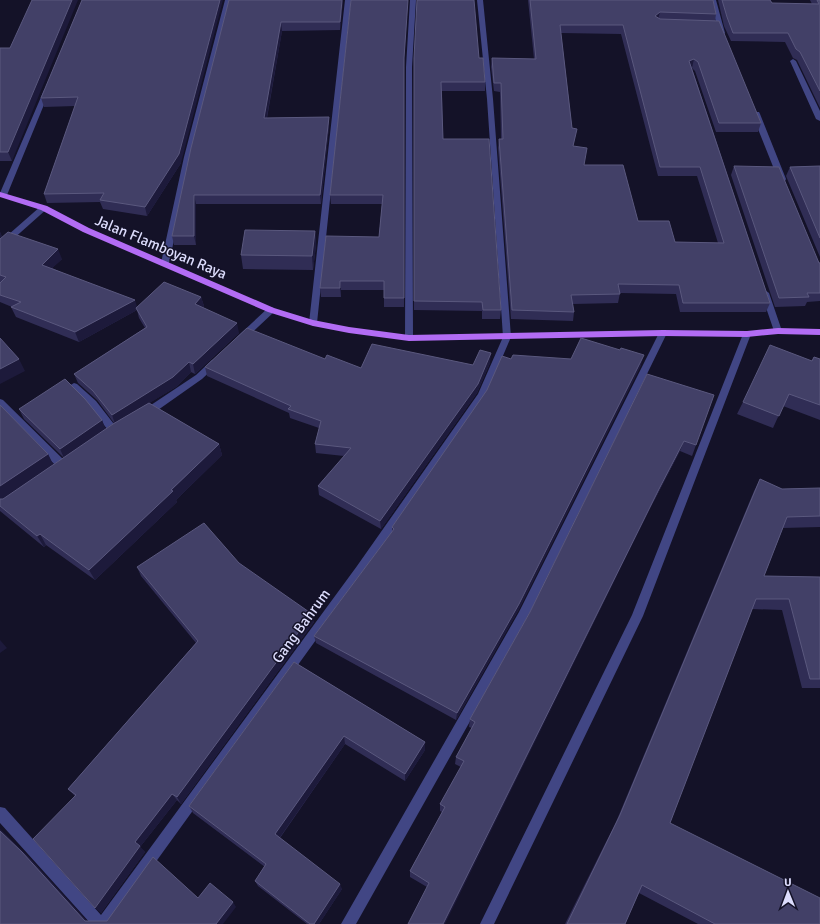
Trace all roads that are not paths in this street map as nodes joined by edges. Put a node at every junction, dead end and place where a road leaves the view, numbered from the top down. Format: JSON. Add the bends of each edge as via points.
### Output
{"nodes":[{"id":1,"x":228,"y":0,"type":"edge"},
{"id":2,"x":348,"y":0,"type":"edge"},
{"id":3,"x":413,"y":0,"type":"edge"},
{"id":4,"x":480,"y":0,"type":"edge"},
{"id":5,"x":713,"y":0,"type":"edge"},
{"id":6,"x":726,"y":41,"type":"edge"},
{"id":7,"x":793,"y":61,"type":"dead end"},
{"id":8,"x":50,"y":83,"type":"edge"},
{"id":9,"x":753,"y":107,"type":"edge"},
{"id":10,"x":820,"y":119,"type":"edge"},
{"id":11,"x":786,"y":187,"type":"edge"},
{"id":12,"x":2,"y":194,"type":"edge"},
{"id":13,"x":44,"y":208,"type":"junction"},
{"id":14,"x":0,"y":246,"type":"edge"},
{"id":15,"x":165,"y":263,"type":"junction"},
{"id":16,"x":763,"y":286,"type":"edge"},
{"id":17,"x":271,"y":310,"type":"junction"},
{"id":18,"x":313,"y":324,"type":"junction"},
{"id":19,"x":778,"y":331,"type":"junction"},
{"id":20,"x":820,"y":332,"type":"edge"},
{"id":21,"x":663,"y":333,"type":"junction"},
{"id":22,"x":747,"y":334,"type":"junction"},
{"id":23,"x":507,"y":337,"type":"junction"},
{"id":24,"x":409,"y":338,"type":"junction"},
{"id":25,"x":232,"y":346,"type":"edge"},
{"id":26,"x":221,"y":356,"type":"edge"},
{"id":27,"x":74,"y":386,"type":"edge"},
{"id":28,"x":0,"y":403,"type":"edge"},
{"id":29,"x":134,"y":420,"type":"edge"},
{"id":30,"x":114,"y":431,"type":"edge"},
{"id":31,"x":63,"y":466,"type":"edge"},
{"id":32,"x":0,"y":813,"type":"edge"},
{"id":33,"x":100,"y":924,"type":"edge"},
{"id":34,"x":103,"y":924,"type":"edge"},
{"id":35,"x":348,"y":924,"type":"edge"},
{"id":36,"x":487,"y":924,"type":"edge"}],
"edges":[{"from":1,"to":15,"type":"street","via":[[188,158]]},
{"from":2,"to":18,"type":"street"},
{"from":3,"to":24,"type":"street","via":[[409,67]]},
{"from":4,"to":23,"type":"street","via":[[490,99]]},
{"from":5,"to":6,"type":"street","via":[[716,26]]},
{"from":7,"to":10,"type":"street"},
{"from":8,"to":12,"type":"street"},
{"from":9,"to":11,"type":"street"},
{"from":12,"to":13,"type":"main road","name":"Jalan Flamboyan Raya"},
{"from":13,"to":14,"type":"street"},
{"from":13,"to":15,"type":"main road","name":"Jalan Flamboyan Raya","via":[[81,228]]},
{"from":15,"to":17,"type":"main road","name":"Jalan Flamboyan Raya"},
{"from":16,"to":19,"type":"street"},
{"from":17,"to":18,"type":"main road","name":"Jalan Flamboyan Raya"},
{"from":17,"to":25,"type":"street"},
{"from":18,"to":24,"type":"main road","name":"Jalan Flamboyan Raya"},
{"from":19,"to":20,"type":"main road","name":"Jalan Flamboyan Raya"},
{"from":19,"to":22,"type":"main road","name":"Jalan Flamboyan Raya"},
{"from":21,"to":22,"type":"main road","name":"Jalan Flamboyan Raya"},
{"from":21,"to":23,"type":"main road","name":"Jalan Flamboyan Raya"},
{"from":21,"to":35,"type":"street","via":[[523,616]]},
{"from":22,"to":36,"type":"street","via":[[637,616]]},
{"from":23,"to":24,"type":"main road","name":"Jalan Flamboyan Raya"},
{"from":23,"to":34,"type":"street","name":"Gang Bahrum","via":[[482,395],[361,569]]},
{"from":26,"to":29,"type":"street","via":[[199,376]]},
{"from":27,"to":30,"type":"street","via":[[93,404]]},
{"from":28,"to":31,"type":"street"},
{"from":32,"to":33,"type":"street"}]}
